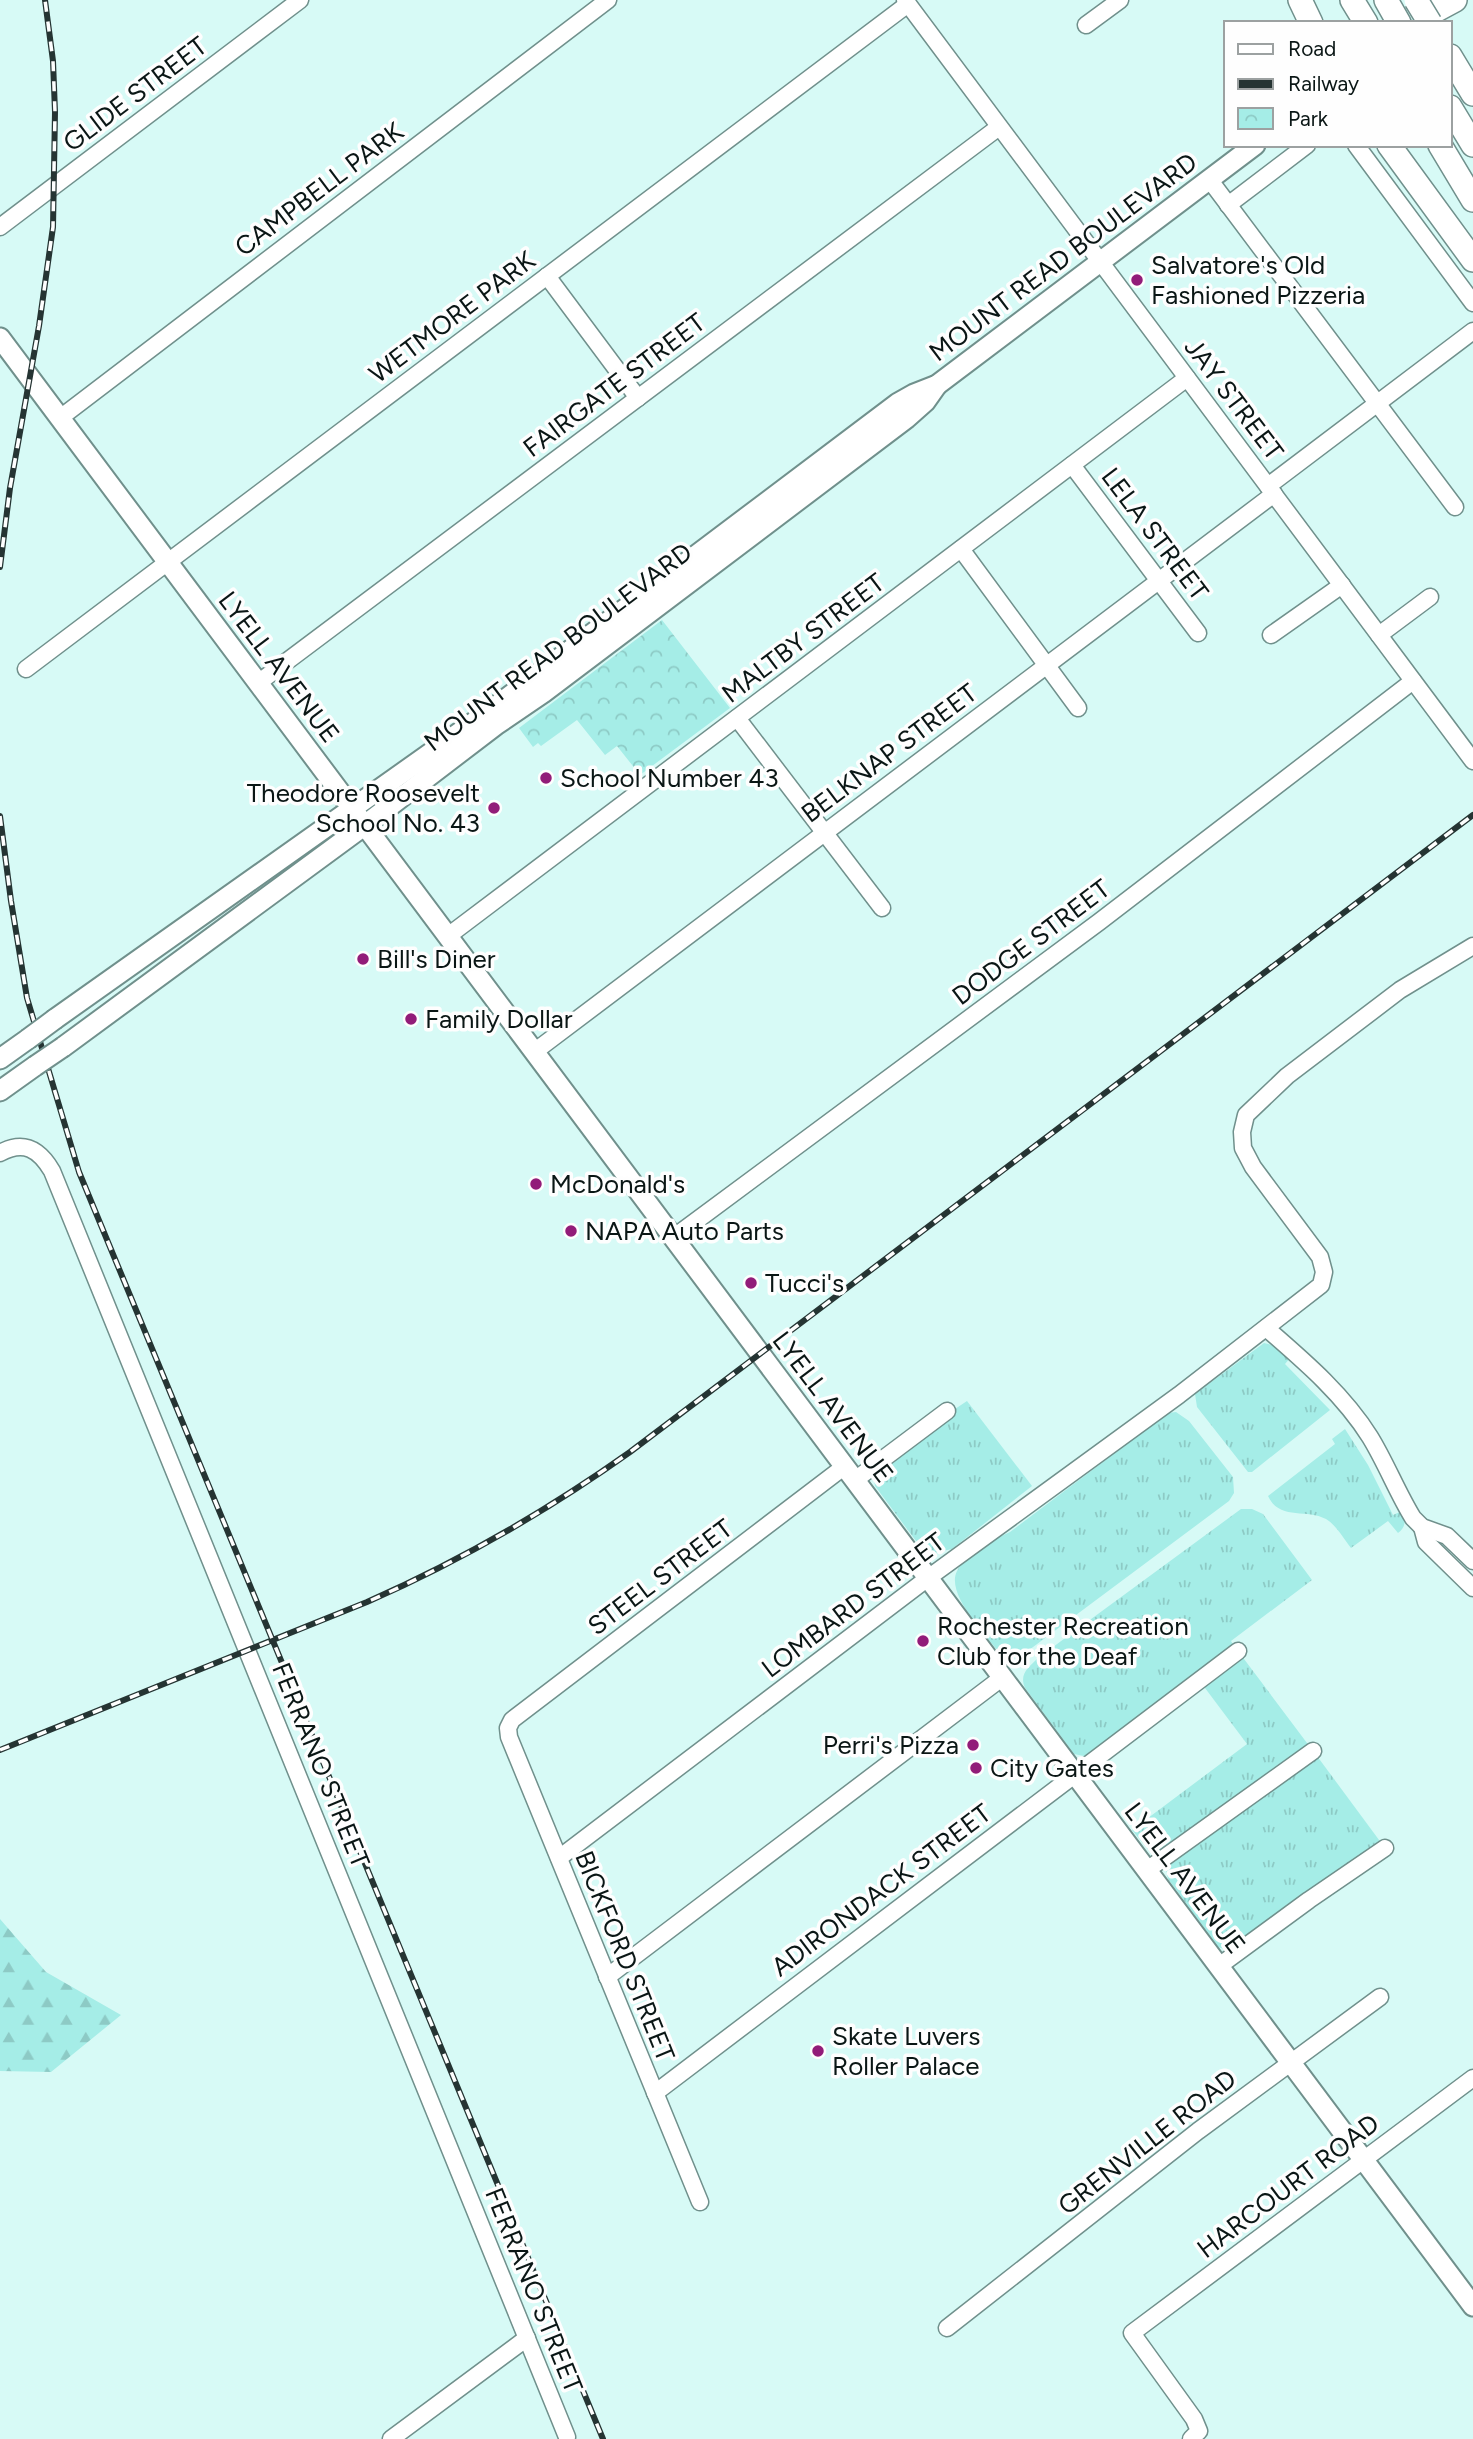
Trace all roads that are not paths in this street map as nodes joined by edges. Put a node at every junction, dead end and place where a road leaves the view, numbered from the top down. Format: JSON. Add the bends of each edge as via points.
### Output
{"nodes":[{"id":1,"x":300,"y":0,"type":"edge"},
{"id":2,"x":608,"y":0,"type":"edge"},
{"id":3,"x":1120,"y":0,"type":"edge"},
{"id":4,"x":1300,"y":0,"type":"edge"},
{"id":5,"x":1386,"y":0,"type":"edge"},
{"id":6,"x":1447,"y":0,"type":"edge"},
{"id":7,"x":1455,"y":0,"type":"edge"},
{"id":8,"x":906,"y":2,"type":"edge"},
{"id":9,"x":1423,"y":15,"type":"edge"},
{"id":10,"x":1310,"y":21,"type":"edge"},
{"id":11,"x":1398,"y":21,"type":"edge"},
{"id":12,"x":1086,"y":26,"type":"dead end"},
{"id":13,"x":1452,"y":58,"type":"edge"},
{"id":14,"x":1452,"y":59,"type":"edge"},
{"id":15,"x":1473,"y":89,"type":"edge"},
{"id":16,"x":1473,"y":94,"type":"edge"},
{"id":17,"x":1452,"y":110,"type":"edge"},
{"id":18,"x":999,"y":127,"type":"junction"},
{"id":19,"x":1473,"y":145,"type":"edge"},
{"id":20,"x":1252,"y":147,"type":"edge"},
{"id":21,"x":1304,"y":147,"type":"edge"},
{"id":22,"x":1357,"y":147,"type":"edge"},
{"id":23,"x":1390,"y":147,"type":"edge"},
{"id":24,"x":1441,"y":147,"type":"edge"},
{"id":25,"x":1209,"y":180,"type":"junction"},
{"id":26,"x":1473,"y":200,"type":"edge"},
{"id":27,"x":1228,"y":205,"type":"junction"},
{"id":28,"x":0,"y":227,"type":"edge"},
{"id":29,"x":1473,"y":260,"type":"edge"},
{"id":30,"x":1100,"y":262,"type":"junction"},
{"id":31,"x":547,"y":276,"type":"junction"},
{"id":32,"x":1473,"y":303,"type":"edge"},
{"id":33,"x":1473,"y":331,"type":"edge"},
{"id":34,"x":0,"y":338,"type":"edge"},
{"id":35,"x":1187,"y":379,"type":"junction"},
{"id":36,"x":937,"y":385,"type":"junction"},
{"id":37,"x":638,"y":398,"type":"junction"},
{"id":38,"x":1378,"y":404,"type":"junction"},
{"id":39,"x":60,"y":418,"type":"junction"},
{"id":40,"x":1072,"y":465,"type":"junction"},
{"id":41,"x":1271,"y":490,"type":"junction"},
{"id":42,"x":1455,"y":507,"type":"dead end"},
{"id":43,"x":961,"y":549,"type":"junction"},
{"id":44,"x":168,"y":562,"type":"junction"},
{"id":45,"x":1159,"y":581,"type":"junction"},
{"id":46,"x":1342,"y":585,"type":"junction"},
{"id":47,"x":1430,"y":597,"type":"dead end"},
{"id":48,"x":1198,"y":633,"type":"dead end"},
{"id":49,"x":1271,"y":635,"type":"dead end"},
{"id":50,"x":1379,"y":635,"type":"junction"},
{"id":51,"x":1047,"y":665,"type":"junction"},
{"id":52,"x":26,"y":669,"type":"dead end"},
{"id":53,"x":1413,"y":681,"type":"junction"},
{"id":54,"x":258,"y":683,"type":"junction"},
{"id":55,"x":1079,"y":708,"type":"dead end"},
{"id":56,"x":737,"y":718,"type":"junction"},
{"id":57,"x":1473,"y":761,"type":"edge"},
{"id":58,"x":352,"y":808,"type":"junction"},
{"id":59,"x":365,"y":825,"type":"junction"},
{"id":60,"x":825,"y":832,"type":"junction"},
{"id":61,"x":882,"y":908,"type":"dead end"},
{"id":62,"x":448,"y":936,"type":"junction"},
{"id":63,"x":1473,"y":946,"type":"edge"},
{"id":64,"x":534,"y":1052,"type":"junction"},
{"id":65,"x":0,"y":1059,"type":"edge"},
{"id":66,"x":0,"y":1091,"type":"edge"},
{"id":67,"x":0,"y":1153,"type":"edge"},
{"id":68,"x":673,"y":1238,"type":"junction"},
{"id":69,"x":1266,"y":1328,"type":"junction"},
{"id":70,"x":947,"y":1411,"type":"dead end"},
{"id":71,"x":850,"y":1473,"type":"junction"},
{"id":72,"x":1422,"y":1527,"type":"junction"},
{"id":73,"x":1473,"y":1561,"type":"edge"},
{"id":74,"x":928,"y":1578,"type":"junction"},
{"id":75,"x":1473,"y":1588,"type":"edge"},
{"id":76,"x":1238,"y":1651,"type":"dead end"},
{"id":77,"x":1003,"y":1677,"type":"junction"},
{"id":78,"x":508,"y":1728,"type":"joint"},
{"id":79,"x":1313,"y":1751,"type":"dead end"},
{"id":80,"x":1074,"y":1774,"type":"junction"},
{"id":81,"x":1385,"y":1848,"type":"dead end"},
{"id":82,"x":559,"y":1858,"type":"junction"},
{"id":83,"x":1147,"y":1870,"type":"junction"},
{"id":84,"x":1219,"y":1966,"type":"junction"},
{"id":85,"x":607,"y":1977,"type":"junction"},
{"id":86,"x":1380,"y":1997,"type":"dead end"},
{"id":87,"x":1291,"y":2063,"type":"junction"},
{"id":88,"x":1473,"y":2078,"type":"edge"},
{"id":89,"x":655,"y":2093,"type":"junction"},
{"id":90,"x":1364,"y":2160,"type":"junction"},
{"id":91,"x":700,"y":2202,"type":"dead end"},
{"id":92,"x":1473,"y":2306,"type":"edge"},
{"id":93,"x":947,"y":2328,"type":"dead end"},
{"id":94,"x":527,"y":2338,"type":"junction"},
{"id":95,"x":1195,"y":2435,"type":"edge"},
{"id":96,"x":567,"y":2437,"type":"dead end"},
{"id":97,"x":391,"y":2439,"type":"edge"}],
"edges":[{"from":1,"to":28,"type":"street","name":"GLIDE STREET"},
{"from":2,"to":39,"type":"street","name":"CAMPBELL PARK"},
{"from":3,"to":12,"type":"street"},
{"from":4,"to":10,"type":"highway"},
{"from":5,"to":11,"type":"highway"},
{"from":6,"to":9,"type":"main road"},
{"from":7,"to":9,"type":"highway"},
{"from":8,"to":18,"type":"street","name":"JAY STREET"},
{"from":8,"to":31,"type":"street","name":"WETMORE PARK"},
{"from":13,"to":15,"type":"highway"},
{"from":14,"to":16,"type":"highway"},
{"from":17,"to":19,"type":"highway"},
{"from":18,"to":30,"type":"street","name":"JAY STREET"},
{"from":18,"to":37,"type":"street","name":"FAIRGATE STREET"},
{"from":20,"to":25,"type":"main road","name":"MOUNT READ BOULEVARD"},
{"from":21,"to":27,"type":"street"},
{"from":22,"to":32,"type":"street"},
{"from":23,"to":29,"type":"highway"},
{"from":24,"to":26,"type":"highway"},
{"from":25,"to":27,"type":"street"},
{"from":25,"to":30,"type":"main road","name":"MOUNT READ BOULEVARD"},
{"from":27,"to":38,"type":"street"},
{"from":30,"to":35,"type":"street","name":"JAY STREET"},
{"from":30,"to":36,"type":"main road","name":"MOUNT READ BOULEVARD"},
{"from":31,"to":37,"type":"street"},
{"from":31,"to":44,"type":"street","name":"WETMORE PARK"},
{"from":33,"to":38,"type":"street","name":"BELKNAP STREET"},
{"from":34,"to":39,"type":"main road","name":"LYELL AVENUE"},
{"from":35,"to":40,"type":"street","name":"MALTBY STREET"},
{"from":35,"to":41,"type":"street","name":"JAY STREET"},
{"from":36,"to":58,"type":"main road","name":"MOUNT READ BOULEVARD","via":[[898,404]]},
{"from":36,"to":59,"type":"main road","name":"MOUNT READ BOULEVARD","via":[[907,418]]},
{"from":37,"to":54,"type":"street","name":"FAIRGATE STREET"},
{"from":38,"to":41,"type":"street","name":"BELKNAP STREET"},
{"from":38,"to":42,"type":"street"},
{"from":39,"to":44,"type":"main road","name":"LYELL AVENUE"},
{"from":40,"to":43,"type":"street","name":"MALTBY STREET"},
{"from":40,"to":45,"type":"street","name":"LELA STREET"},
{"from":41,"to":45,"type":"street","name":"BELKNAP STREET"},
{"from":41,"to":46,"type":"street","name":"JAY STREET"},
{"from":43,"to":51,"type":"street"},
{"from":43,"to":56,"type":"street","name":"MALTBY STREET"},
{"from":44,"to":52,"type":"street","name":"WETMORE PARK"},
{"from":44,"to":54,"type":"main road","name":"LYELL AVENUE"},
{"from":45,"to":48,"type":"street","name":"LELA STREET"},
{"from":45,"to":51,"type":"street","name":"BELKNAP STREET"},
{"from":46,"to":49,"type":"street"},
{"from":46,"to":50,"type":"street","name":"JAY STREET"},
{"from":47,"to":50,"type":"street"},
{"from":50,"to":53,"type":"street","name":"JAY STREET"},
{"from":51,"to":55,"type":"street"},
{"from":51,"to":60,"type":"street","name":"BELKNAP STREET"},
{"from":53,"to":57,"type":"street","name":"JAY STREET"},
{"from":53,"to":68,"type":"street","name":"DODGE STREET","via":[[1100,922]]},
{"from":54,"to":58,"type":"main road","name":"LYELL AVENUE"},
{"from":56,"to":60,"type":"street"},
{"from":56,"to":62,"type":"street","name":"MALTBY STREET"},
{"from":58,"to":59,"type":"main road","name":"LYELL AVENUE"},
{"from":58,"to":65,"type":"main road","name":"MOUNT READ BOULEVARD","bridge":true},
{"from":59,"to":62,"type":"main road","name":"LYELL AVENUE"},
{"from":59,"to":66,"type":"main road","name":"MOUNT READ BOULEVARD","bridge":true},
{"from":60,"to":61,"type":"street"},
{"from":60,"to":64,"type":"street","name":"BELKNAP STREET"},
{"from":62,"to":64,"type":"main road","name":"LYELL AVENUE"},
{"from":63,"to":69,"type":"street","name":"LOMBARD STREET","via":[[1400,990],[1287,1076],[1246,1115],[1243,1148],[1320,1257],[1324,1272],[1321,1285]]},
{"from":64,"to":68,"type":"main road","name":"LYELL AVENUE"},
{"from":67,"to":94,"type":"street","name":"FERRANO STREET","via":[[31,1148],[52,1171]]},
{"from":68,"to":71,"type":"main road","name":"LYELL AVENUE"},
{"from":69,"to":72,"type":"street","via":[[1353,1413],[1407,1509]]},
{"from":69,"to":74,"type":"street","name":"LOMBARD STREET"},
{"from":70,"to":71,"type":"street","name":"STEEL STREET"},
{"from":71,"to":74,"type":"main road","name":"LYELL AVENUE"},
{"from":71,"to":78,"type":"street","name":"STEEL STREET","via":[[512,1720]]},
{"from":72,"to":73,"type":"street","via":[[1447,1536]]},
{"from":72,"to":75,"type":"street","via":[[1426,1542]]},
{"from":74,"to":77,"type":"main road","name":"LYELL AVENUE"},
{"from":74,"to":82,"type":"street","name":"LOMBARD STREET"},
{"from":76,"to":80,"type":"street","name":"ADIRONDACK STREET"},
{"from":77,"to":80,"type":"main road","name":"LYELL AVENUE"},
{"from":77,"to":85,"type":"street"},
{"from":78,"to":82,"type":"street","name":"BICKFORD STREET"},
{"from":79,"to":83,"type":"street"},
{"from":80,"to":83,"type":"main road","name":"LYELL AVENUE"},
{"from":80,"to":89,"type":"street","name":"ADIRONDACK STREET"},
{"from":81,"to":84,"type":"street"},
{"from":82,"to":85,"type":"street","name":"BICKFORD STREET"},
{"from":83,"to":84,"type":"main road","name":"LYELL AVENUE"},
{"from":84,"to":87,"type":"main road","name":"LYELL AVENUE"},
{"from":85,"to":89,"type":"street","name":"BICKFORD STREET"},
{"from":86,"to":87,"type":"street","name":"GRENVILLE ROAD"},
{"from":87,"to":90,"type":"main road","name":"LYELL AVENUE"},
{"from":87,"to":93,"type":"street","name":"GRENVILLE ROAD"},
{"from":88,"to":90,"type":"street","name":"HARCOURT ROAD"},
{"from":89,"to":91,"type":"street","name":"BICKFORD STREET"},
{"from":90,"to":92,"type":"main road","name":"LYELL AVENUE"},
{"from":90,"to":95,"type":"street","name":"HARCOURT ROAD","via":[[1132,2333],[1194,2419]]},
{"from":94,"to":96,"type":"street","name":"FERRANO STREET"},
{"from":94,"to":97,"type":"street"}]}
